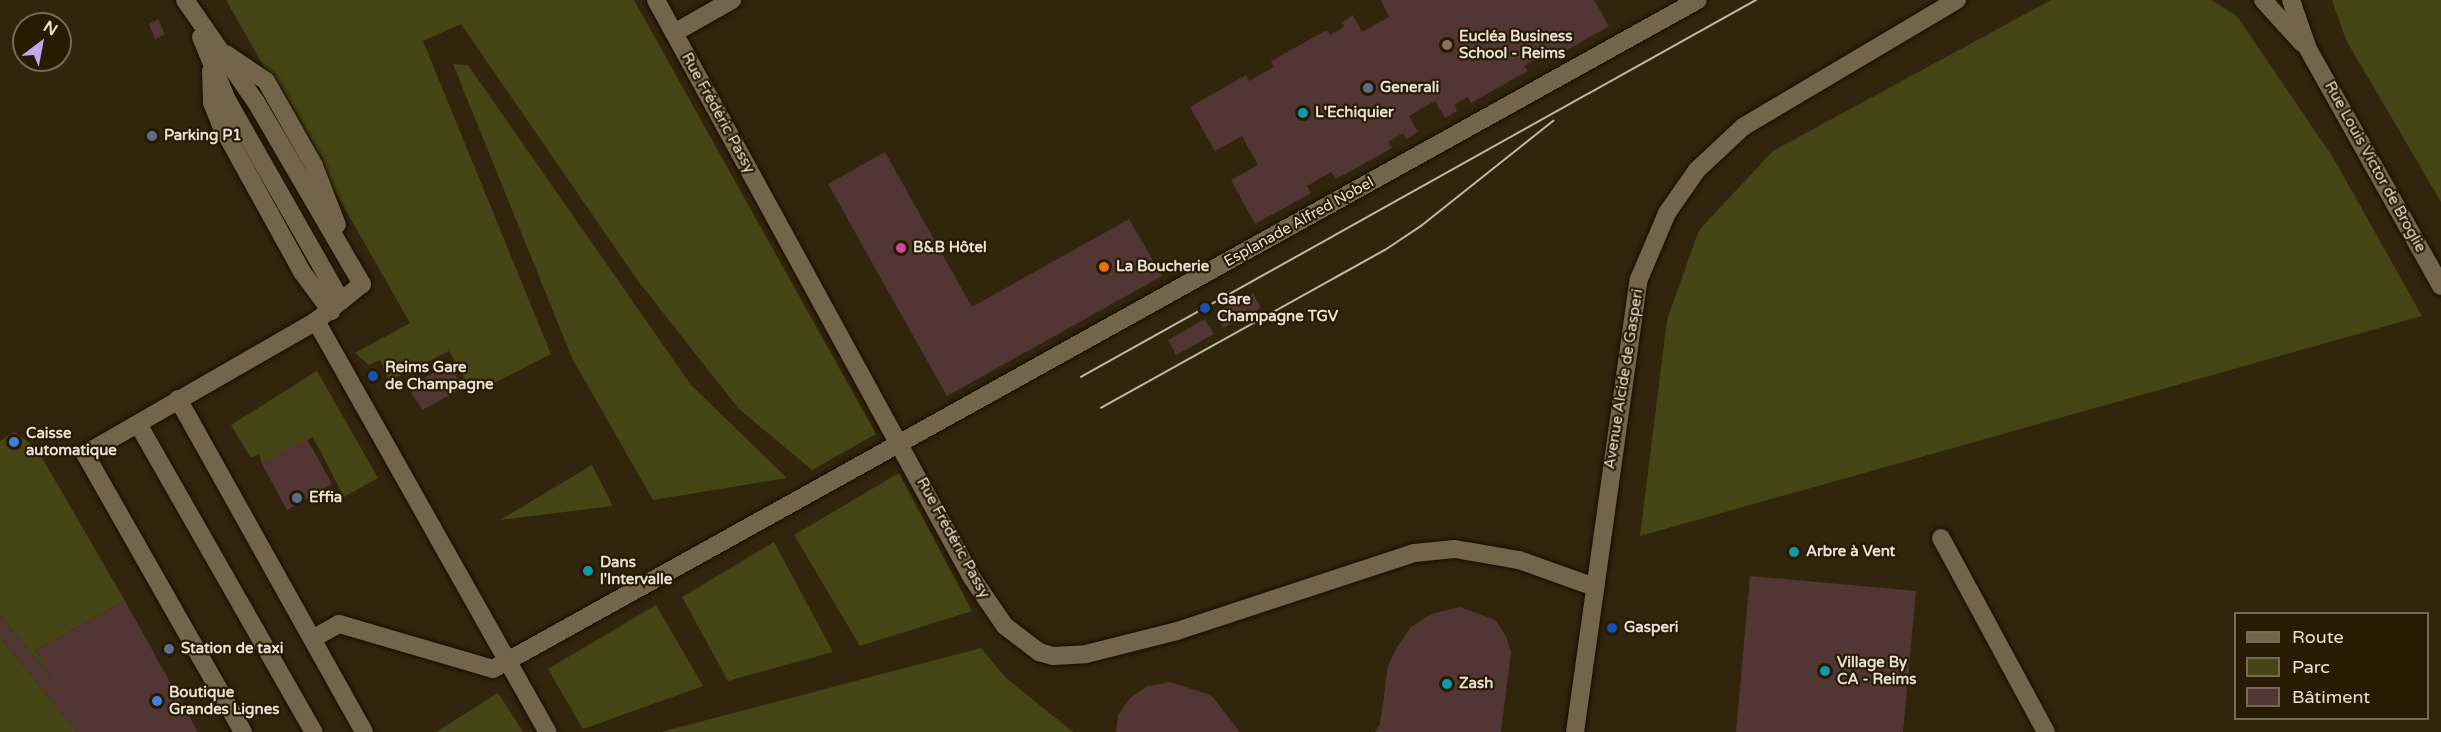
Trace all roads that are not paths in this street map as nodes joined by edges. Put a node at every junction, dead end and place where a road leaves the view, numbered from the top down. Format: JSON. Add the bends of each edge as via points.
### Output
{"nodes":[{"id":1,"x":185,"y":0,"type":"edge"},
{"id":2,"x":656,"y":0,"type":"edge"},
{"id":3,"x":732,"y":0,"type":"edge"},
{"id":4,"x":1698,"y":0,"type":"edge"},
{"id":5,"x":1957,"y":0,"type":"edge"},
{"id":6,"x":2263,"y":0,"type":"edge"},
{"id":7,"x":2291,"y":0,"type":"edge"},
{"id":8,"x":674,"y":33,"type":"junction"},
{"id":9,"x":2308,"y":49,"type":"junction"},
{"id":10,"x":216,"y":55,"type":"junction"},
{"id":11,"x":2441,"y":286,"type":"edge"},
{"id":12,"x":329,"y":311,"type":"junction"},
{"id":13,"x":178,"y":399,"type":"junction"},
{"id":14,"x":138,"y":424,"type":"junction"},
{"id":15,"x":900,"y":444,"type":"junction"},
{"id":16,"x":1941,"y":538,"type":"dead end"},
{"id":17,"x":1594,"y":587,"type":"junction"},
{"id":18,"x":312,"y":639,"type":"junction"},
{"id":19,"x":509,"y":660,"type":"junction"},
{"id":20,"x":243,"y":732,"type":"edge"},
{"id":21,"x":314,"y":732,"type":"edge"},
{"id":22,"x":364,"y":732,"type":"edge"},
{"id":23,"x":548,"y":732,"type":"edge"},
{"id":24,"x":1575,"y":732,"type":"edge"},
{"id":25,"x":2046,"y":732,"type":"edge"}],
"edges":[{"from":1,"to":10,"type":"street"},
{"from":2,"to":8,"type":"street","name":"Rue Frédéric Passy"},
{"from":3,"to":8,"type":"street"},
{"from":4,"to":15,"type":"street","name":"Esplanade Alfred Nobel"},
{"from":5,"to":17,"type":"street","name":"Avenue Alcide de Gasperi","via":[[1743,127],[1697,170],[1667,213],[1639,279]]},
{"from":6,"to":9,"type":"street","name":"Rue Louis Victor de Broglie"},
{"from":7,"to":9,"type":"street","name":"Rue Louis Victor de Broglie"},
{"from":8,"to":15,"type":"street","name":"Rue Frédéric Passy"},
{"from":9,"to":11,"type":"street","name":"Rue Louis Victor de Broglie"},
{"from":10,"to":12,"type":"street","via":[[227,100]]},
{"from":10,"to":12,"type":"street","via":[[256,102],[362,284]]},
{"from":12,"to":13,"type":"street"},
{"from":12,"to":19,"type":"street"},
{"from":13,"to":14,"type":"street"},
{"from":13,"to":18,"type":"street"},
{"from":14,"to":20,"type":"street","via":[[84,454]]},
{"from":14,"to":21,"type":"street"},
{"from":15,"to":17,"type":"street","name":"Rue Frédéric Passy","via":[[972,578],[1005,626],[1039,652],[1053,656],[1086,654],[1177,631],[1414,553],[1455,549],[1519,560]]},
{"from":15,"to":19,"type":"street","name":"Esplanade Alfred Nobel"},
{"from":16,"to":25,"type":"street"},
{"from":17,"to":24,"type":"street","name":"Avenue Alcide de Gasperi"},
{"from":18,"to":19,"type":"street","name":"Esplanade Alfred Nobel","via":[[339,624],[493,669]]},
{"from":18,"to":22,"type":"street"},
{"from":19,"to":23,"type":"street"}]}
